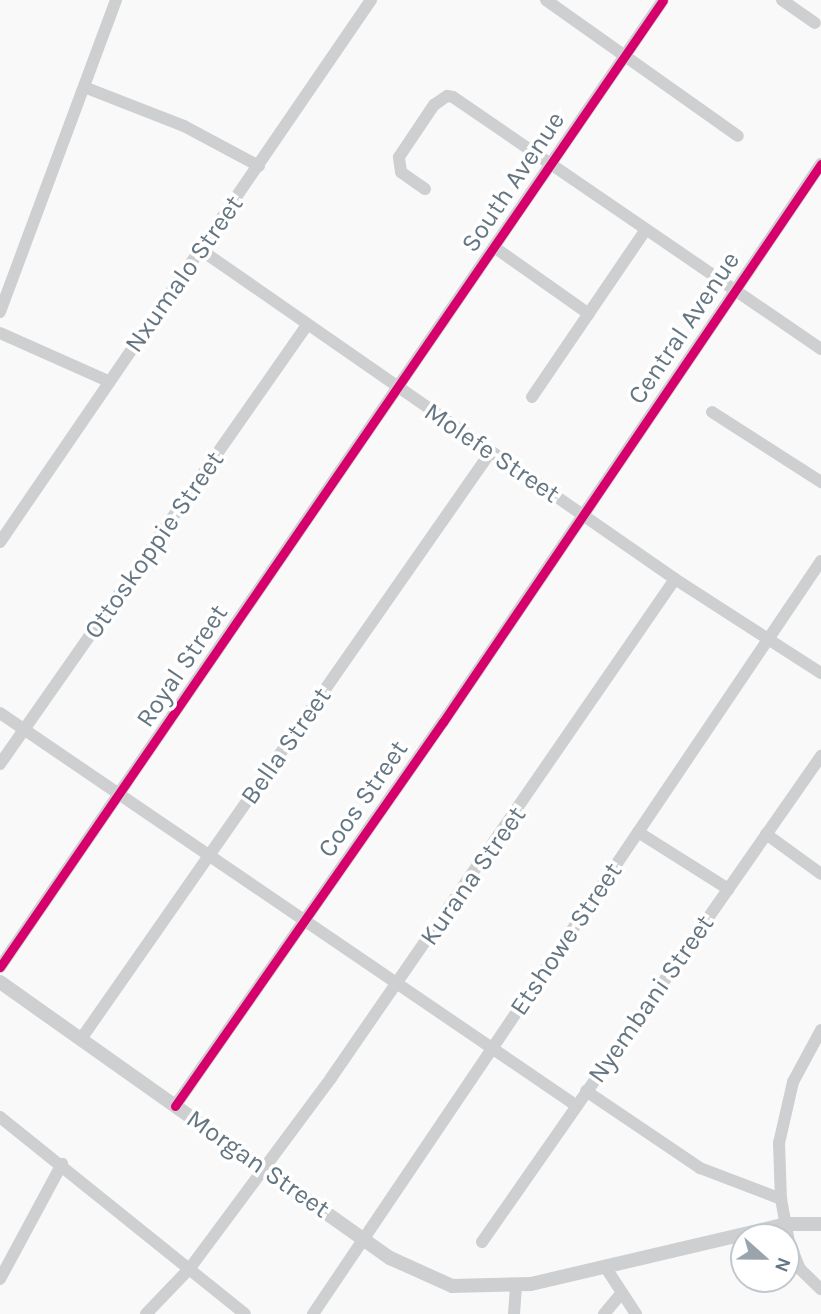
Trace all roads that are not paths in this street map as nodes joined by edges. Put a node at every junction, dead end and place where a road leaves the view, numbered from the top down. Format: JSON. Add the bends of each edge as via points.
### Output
{"nodes":[{"id":1,"x":545,"y":0,"type":"edge"},
{"id":2,"x":663,"y":0,"type":"edge"},
{"id":3,"x":782,"y":0,"type":"edge"},
{"id":4,"x":112,"y":1,"type":"edge"},
{"id":5,"x":368,"y":1,"type":"edge"},
{"id":6,"x":816,"y":23,"type":"dead end"},
{"id":7,"x":624,"y":59,"type":"junction"},
{"id":8,"x":84,"y":87,"type":"junction"},
{"id":9,"x":738,"y":136,"type":"dead end"},
{"id":10,"x":821,"y":164,"type":"edge"},
{"id":11,"x":550,"y":165,"type":"junction"},
{"id":12,"x":258,"y":166,"type":"junction"},
{"id":13,"x":425,"y":188,"type":"dead end"},
{"id":14,"x":645,"y":231,"type":"junction"},
{"id":15,"x":494,"y":247,"type":"junction"},
{"id":16,"x":201,"y":250,"type":"junction"},
{"id":17,"x":735,"y":290,"type":"junction"},
{"id":18,"x":0,"y":312,"type":"edge"},
{"id":19,"x":589,"y":313,"type":"junction"},
{"id":20,"x":307,"y":325,"type":"junction"},
{"id":21,"x":0,"y":333,"type":"edge"},
{"id":22,"x":821,"y":349,"type":"edge"},
{"id":23,"x":110,"y":382,"type":"junction"},
{"id":24,"x":397,"y":388,"type":"junction"},
{"id":25,"x":532,"y":397,"type":"dead end"},
{"id":26,"x":712,"y":412,"type":"dead end"},
{"id":27,"x":490,"y":453,"type":"junction"},
{"id":28,"x":821,"y":482,"type":"edge"},
{"id":29,"x":583,"y":515,"type":"junction"},
{"id":30,"x":0,"y":542,"type":"edge"},
{"id":31,"x":821,"y":562,"type":"edge"},
{"id":32,"x":675,"y":579,"type":"junction"},
{"id":33,"x":768,"y":638,"type":"junction"},
{"id":34,"x":821,"y":673,"type":"edge"},
{"id":35,"x":0,"y":713,"type":"edge"},
{"id":36,"x":23,"y":730,"type":"junction"},
{"id":37,"x":821,"y":756,"type":"edge"},
{"id":38,"x":0,"y":764,"type":"edge"},
{"id":39,"x":119,"y":796,"type":"junction"},
{"id":40,"x":638,"y":832,"type":"junction"},
{"id":41,"x":766,"y":834,"type":"junction"},
{"id":42,"x":208,"y":858,"type":"junction"},
{"id":43,"x":821,"y":874,"type":"edge"},
{"id":44,"x":728,"y":889,"type":"junction"},
{"id":45,"x":302,"y":921,"type":"junction"},
{"id":46,"x":0,"y":967,"type":"edge"},
{"id":47,"x":0,"y":982,"type":"edge"},
{"id":48,"x":397,"y":985,"type":"junction"},
{"id":49,"x":821,"y":1030,"type":"edge"},
{"id":50,"x":81,"y":1039,"type":"junction"},
{"id":51,"x":491,"y":1051,"type":"junction"},
{"id":52,"x":586,"y":1091,"type":"junction"},
{"id":53,"x":175,"y":1105,"type":"junction"},
{"id":54,"x":577,"y":1105,"type":"junction"},
{"id":55,"x":0,"y":1116,"type":"edge"},
{"id":56,"x":62,"y":1164,"type":"junction"},
{"id":57,"x":265,"y":1169,"type":"junction"},
{"id":58,"x":780,"y":1199,"type":"junction"},
{"id":59,"x":786,"y":1223,"type":"edge"},
{"id":60,"x":800,"y":1224,"type":"edge"},
{"id":61,"x":821,"y":1224,"type":"edge"},
{"id":62,"x":362,"y":1238,"type":"junction"},
{"id":63,"x":730,"y":1238,"type":"edge"},
{"id":64,"x":482,"y":1242,"type":"dead end"},
{"id":65,"x":800,"y":1265,"type":"edge"},
{"id":66,"x":190,"y":1268,"type":"junction"},
{"id":67,"x":606,"y":1268,"type":"junction"},
{"id":68,"x":0,"y":1279,"type":"edge"},
{"id":69,"x":516,"y":1286,"type":"junction"},
{"id":70,"x":821,"y":1289,"type":"edge"},
{"id":71,"x":620,"y":1295,"type":"junction"},
{"id":72,"x":146,"y":1314,"type":"edge"},
{"id":73,"x":245,"y":1314,"type":"edge"},
{"id":74,"x":313,"y":1314,"type":"edge"},
{"id":75,"x":513,"y":1314,"type":"edge"},
{"id":76,"x":604,"y":1314,"type":"edge"},
{"id":77,"x":636,"y":1314,"type":"edge"}],
"edges":[{"from":1,"to":7,"type":"street"},
{"from":2,"to":7,"type":"street","name":"South Avenue"},
{"from":3,"to":6,"type":"street"},
{"from":4,"to":8,"type":"street"},
{"from":5,"to":12,"type":"street","name":"Nxumalo Street"},
{"from":7,"to":9,"type":"street"},
{"from":7,"to":11,"type":"street","name":"South Avenue"},
{"from":8,"to":12,"type":"street","name":"Nxumalo Street","via":[[184,126]]},
{"from":8,"to":18,"type":"street"},
{"from":10,"to":17,"type":"street","name":"Central Avenue"},
{"from":11,"to":13,"type":"street","via":[[464,103],[447,96],[434,105],[398,162],[401,172]]},
{"from":11,"to":14,"type":"street"},
{"from":11,"to":15,"type":"street","name":"South Avenue"},
{"from":12,"to":16,"type":"street","name":"Nxumalo Street"},
{"from":14,"to":17,"type":"street"},
{"from":14,"to":19,"type":"street"},
{"from":15,"to":19,"type":"street"},
{"from":15,"to":24,"type":"street","name":"South Avenue"},
{"from":16,"to":20,"type":"street","name":"Molefe Street"},
{"from":16,"to":23,"type":"street","name":"Nxumalo Street"},
{"from":17,"to":22,"type":"street"},
{"from":17,"to":29,"type":"street","name":"Central Avenue"},
{"from":19,"to":25,"type":"street"},
{"from":20,"to":24,"type":"street","name":"Molefe Street"},
{"from":20,"to":36,"type":"street","name":"Ottoskoppie Street"},
{"from":21,"to":23,"type":"street","name":"Nxumalo Street"},
{"from":23,"to":30,"type":"street","name":"Nxumalo Street"},
{"from":24,"to":27,"type":"street","name":"Molefe Street"},
{"from":24,"to":39,"type":"street","name":"Royal Street"},
{"from":26,"to":28,"type":"street"},
{"from":27,"to":29,"type":"street","name":"Molefe Street"},
{"from":27,"to":42,"type":"street","name":"Bella Street"},
{"from":29,"to":32,"type":"street","name":"Molefe Street"},
{"from":29,"to":45,"type":"street","name":"Coos Street"},
{"from":31,"to":33,"type":"street","name":"Etshowe Street"},
{"from":32,"to":33,"type":"street","name":"Molefe Street"},
{"from":32,"to":48,"type":"street","name":"Kurana Street"},
{"from":33,"to":34,"type":"street","name":"Molefe Street"},
{"from":33,"to":40,"type":"street","name":"Etshowe Street"},
{"from":35,"to":36,"type":"street"},
{"from":36,"to":38,"type":"street","name":"Ottoskoppie Street"},
{"from":36,"to":39,"type":"street"},
{"from":37,"to":41,"type":"street","name":"Nyembani Street"},
{"from":39,"to":42,"type":"street"},
{"from":39,"to":46,"type":"street","name":"Royal Street"},
{"from":40,"to":44,"type":"street"},
{"from":40,"to":51,"type":"street","name":"Etshowe Street"},
{"from":41,"to":43,"type":"street"},
{"from":41,"to":44,"type":"street","name":"Nyembani Street"},
{"from":42,"to":45,"type":"street"},
{"from":42,"to":50,"type":"street","name":"Bella Street"},
{"from":44,"to":52,"type":"street","name":"Nyembani Street"},
{"from":45,"to":48,"type":"street"},
{"from":45,"to":53,"type":"street","name":"Coos Street"},
{"from":47,"to":50,"type":"street","name":"Morgan Street"},
{"from":48,"to":51,"type":"street"},
{"from":48,"to":57,"type":"street","name":"Kurana Street"},
{"from":49,"to":58,"type":"street","via":[[805,1054],[786,1104],[779,1143]]},
{"from":50,"to":53,"type":"street","name":"Morgan Street"},
{"from":51,"to":54,"type":"street"},
{"from":51,"to":62,"type":"street","name":"Etshowe Street"},
{"from":52,"to":54,"type":"street","name":"Nyembani Street"},
{"from":52,"to":58,"type":"street","via":[[700,1168]]},
{"from":53,"to":57,"type":"street","name":"Morgan Street"},
{"from":54,"to":64,"type":"street","name":"Nyembani Street"},
{"from":55,"to":56,"type":"street"},
{"from":56,"to":66,"type":"street"},
{"from":56,"to":68,"type":"street"},
{"from":57,"to":62,"type":"street","name":"Morgan Street"},
{"from":57,"to":66,"type":"street","name":"Kurana Street"},
{"from":58,"to":59,"type":"street"},
{"from":60,"to":61,"type":"street"},
{"from":62,"to":69,"type":"street","name":"Morgan Street","via":[[404,1266],[452,1286]]},
{"from":62,"to":74,"type":"street","name":"Etshowe Street"},
{"from":63,"to":67,"type":"street"},
{"from":65,"to":70,"type":"street"},
{"from":66,"to":72,"type":"street","name":"Kurana Street"},
{"from":66,"to":73,"type":"street"},
{"from":67,"to":69,"type":"street"},
{"from":67,"to":71,"type":"street"},
{"from":69,"to":75,"type":"street"},
{"from":71,"to":76,"type":"street"},
{"from":71,"to":77,"type":"street"}]}
